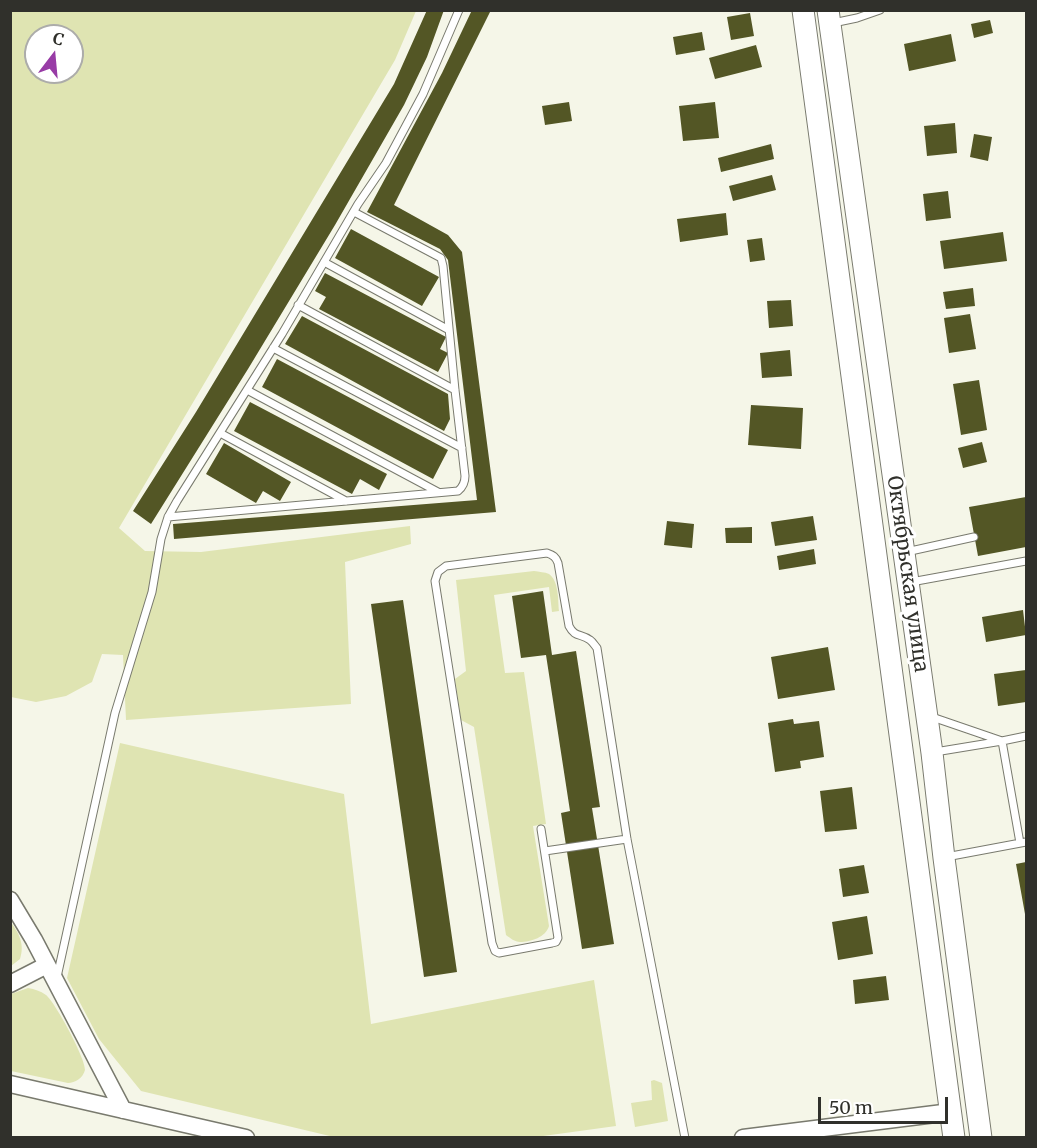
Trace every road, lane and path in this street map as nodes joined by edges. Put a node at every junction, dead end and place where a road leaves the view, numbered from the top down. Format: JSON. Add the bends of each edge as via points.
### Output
{"nodes":[{"id":1,"x":459,"y":10,"type":"edge"},
{"id":2,"x":803,"y":10,"type":"edge"},
{"id":3,"x":879,"y":10,"type":"edge"},
{"id":4,"x":829,"y":17,"type":"edge"},
{"id":5,"x":354,"y":212,"type":"junction"},
{"id":6,"x":324,"y":262,"type":"junction"},
{"id":7,"x":298,"y":305,"type":"junction"},
{"id":8,"x":449,"y":330,"type":"junction"},
{"id":9,"x":273,"y":348,"type":"junction"},
{"id":10,"x":247,"y":390,"type":"junction"},
{"id":11,"x":455,"y":390,"type":"junction"},
{"id":12,"x":220,"y":433,"type":"junction"},
{"id":13,"x":462,"y":448,"type":"junction"},
{"id":14,"x":440,"y":493,"type":"junction"},
{"id":15,"x":346,"y":501,"type":"junction"},
{"id":16,"x":168,"y":517,"type":"junction"},
{"id":17,"x":974,"y":537,"type":"dead end"},
{"id":18,"x":903,"y":552,"type":"junction"},
{"id":19,"x":1026,"y":561,"type":"edge"},
{"id":20,"x":908,"y":583,"type":"junction"},
{"id":21,"x":926,"y":715,"type":"junction"},
{"id":22,"x":1026,"y":736,"type":"edge"},
{"id":23,"x":1002,"y":741,"type":"junction"},
{"id":24,"x":932,"y":753,"type":"junction"},
{"id":25,"x":541,"y":829,"type":"dead end"},
{"id":26,"x":627,"y":839,"type":"junction"},
{"id":27,"x":1023,"y":843,"type":"edge"},
{"id":28,"x":545,"y":851,"type":"junction"},
{"id":29,"x":944,"y":858,"type":"junction"},
{"id":30,"x":10,"y":900,"type":"edge"},
{"id":31,"x":47,"y":965,"type":"junction"},
{"id":32,"x":56,"y":982,"type":"junction"},
{"id":33,"x":10,"y":984,"type":"edge"},
{"id":34,"x":10,"y":1084,"type":"edge"},
{"id":35,"x":977,"y":1108,"type":"junction"},
{"id":36,"x":123,"y":1110,"type":"junction"},
{"id":37,"x":951,"y":1112,"type":"junction"},
{"id":38,"x":246,"y":1137,"type":"edge"},
{"id":39,"x":685,"y":1137,"type":"edge"},
{"id":40,"x":743,"y":1137,"type":"edge"},
{"id":41,"x":954,"y":1137,"type":"edge"},
{"id":42,"x":981,"y":1137,"type":"edge"}],
"edges":[{"from":1,"to":5,"type":"lane","via":[[423,94]]},
{"from":2,"to":37,"type":"main road","name":"Октябрьская улица"},
{"from":3,"to":4,"type":"lane","via":[[857,18]]},
{"from":4,"to":18,"type":"main road","name":"Октябрьская улица"},
{"from":5,"to":6,"type":"lane"},
{"from":5,"to":8,"type":"lane","via":[[441,258]]},
{"from":6,"to":7,"type":"lane"},
{"from":6,"to":8,"type":"lane"},
{"from":7,"to":9,"type":"lane"},
{"from":7,"to":11,"type":"lane"},
{"from":8,"to":11,"type":"lane"},
{"from":9,"to":10,"type":"lane"},
{"from":9,"to":13,"type":"lane"},
{"from":10,"to":12,"type":"lane"},
{"from":10,"to":14,"type":"lane"},
{"from":11,"to":13,"type":"lane"},
{"from":12,"to":15,"type":"lane"},
{"from":12,"to":16,"type":"lane"},
{"from":13,"to":14,"type":"lane","via":[[463,485],[458,491]]},
{"from":14,"to":15,"type":"lane"},
{"from":15,"to":16,"type":"lane"},
{"from":16,"to":32,"type":"lane","via":[[152,592],[115,713]]},
{"from":17,"to":18,"type":"lane"},
{"from":18,"to":20,"type":"main road","name":"Октябрьская улица"},
{"from":19,"to":20,"type":"lane"},
{"from":20,"to":21,"type":"main road","name":"Октябрьская улица"},
{"from":21,"to":23,"type":"lane"},
{"from":21,"to":24,"type":"main road","name":"Октябрьская улица"},
{"from":22,"to":23,"type":"lane"},
{"from":23,"to":24,"type":"lane"},
{"from":23,"to":27,"type":"lane"},
{"from":24,"to":29,"type":"main road","name":"Октябрьская улица"},
{"from":25,"to":28,"type":"lane"},
{"from":26,"to":28,"type":"lane"},
{"from":26,"to":28,"type":"lane","via":[[597,648],[568,626],[557,559],[547,553],[446,566],[438,572],[435,582],[492,943],[499,953],[558,939]]},
{"from":26,"to":39,"type":"lane"},
{"from":27,"to":29,"type":"lane"},
{"from":29,"to":35,"type":"main road","name":"Октябрьская улица"},
{"from":30,"to":31,"type":"street"},
{"from":31,"to":32,"type":"street"},
{"from":31,"to":33,"type":"street"},
{"from":32,"to":36,"type":"street"},
{"from":34,"to":36,"type":"street"},
{"from":35,"to":37,"type":"main road"},
{"from":35,"to":42,"type":"main road","name":"Октябрьская улица"},
{"from":36,"to":38,"type":"street"},
{"from":37,"to":40,"type":"street"},
{"from":37,"to":41,"type":"main road","name":"Октябрьская улица"}]}
